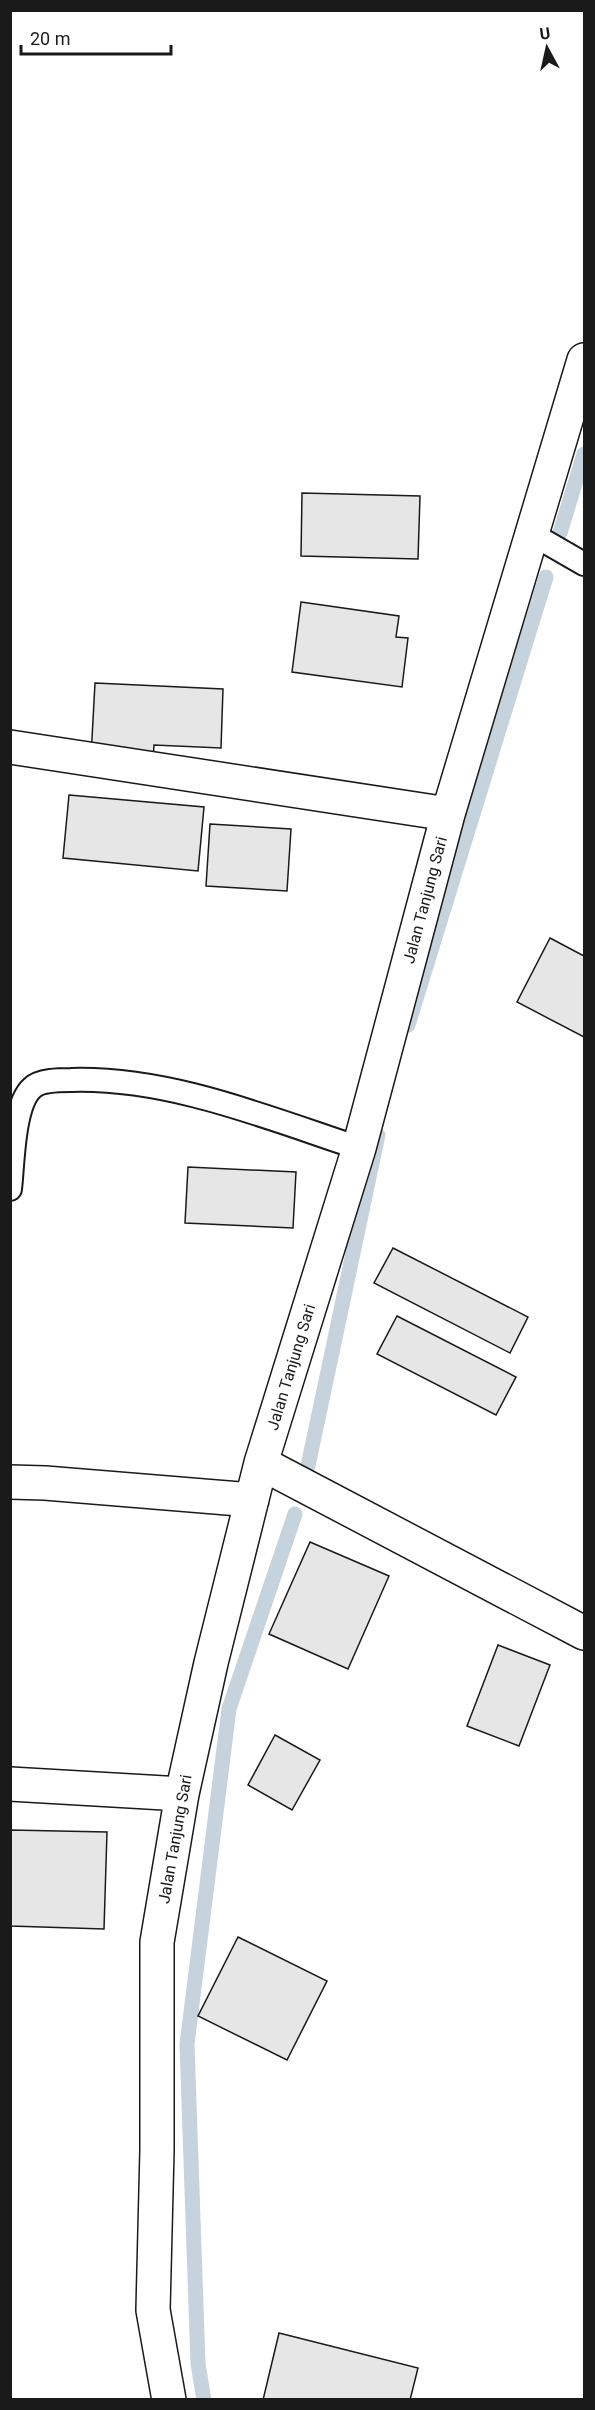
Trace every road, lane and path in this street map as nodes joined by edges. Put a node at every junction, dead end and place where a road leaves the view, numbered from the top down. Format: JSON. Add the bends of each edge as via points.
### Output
{"nodes":[{"id":1,"x":585,"y":360,"type":"edge"},
{"id":2,"x":532,"y":534,"type":"junction"},
{"id":3,"x":585,"y":564,"type":"edge"},
{"id":4,"x":10,"y":747,"type":"edge"},
{"id":5,"x":448,"y":814,"type":"junction"},
{"id":6,"x":360,"y":1148,"type":"junction"},
{"id":7,"x":10,"y":1189,"type":"edge"},
{"id":8,"x":261,"y":1463,"type":"junction"},
{"id":9,"x":10,"y":1482,"type":"edge"},
{"id":10,"x":252,"y":1500,"type":"junction"},
{"id":11,"x":585,"y":1633,"type":"edge"},
{"id":12,"x":10,"y":1784,"type":"edge"},
{"id":13,"x":182,"y":1794,"type":"junction"},
{"id":14,"x":169,"y":2400,"type":"edge"}],
"edges":[{"from":1,"to":2,"type":"street","name":"Jalan Tanjung Sari"},
{"from":2,"to":3,"type":"lane"},
{"from":2,"to":5,"type":"street","name":"Jalan Tanjung Sari"},
{"from":4,"to":5,"type":"street"},
{"from":5,"to":6,"type":"street","name":"Jalan Tanjung Sari"},
{"from":6,"to":7,"type":"lane","via":[[200,1096],[100,1079],[54,1080],[32,1087],[20,1104]]},
{"from":6,"to":8,"type":"street","name":"Jalan Tanjung Sari"},
{"from":8,"to":10,"type":"street","name":"Jalan Tanjung Sari"},
{"from":8,"to":11,"type":"street"},
{"from":9,"to":10,"type":"street"},
{"from":10,"to":13,"type":"street","name":"Jalan Tanjung Sari"},
{"from":12,"to":13,"type":"street"},
{"from":13,"to":14,"type":"street","name":"Jalan Tanjung Sari","via":[[157,1942],[153,2310]]}]}
